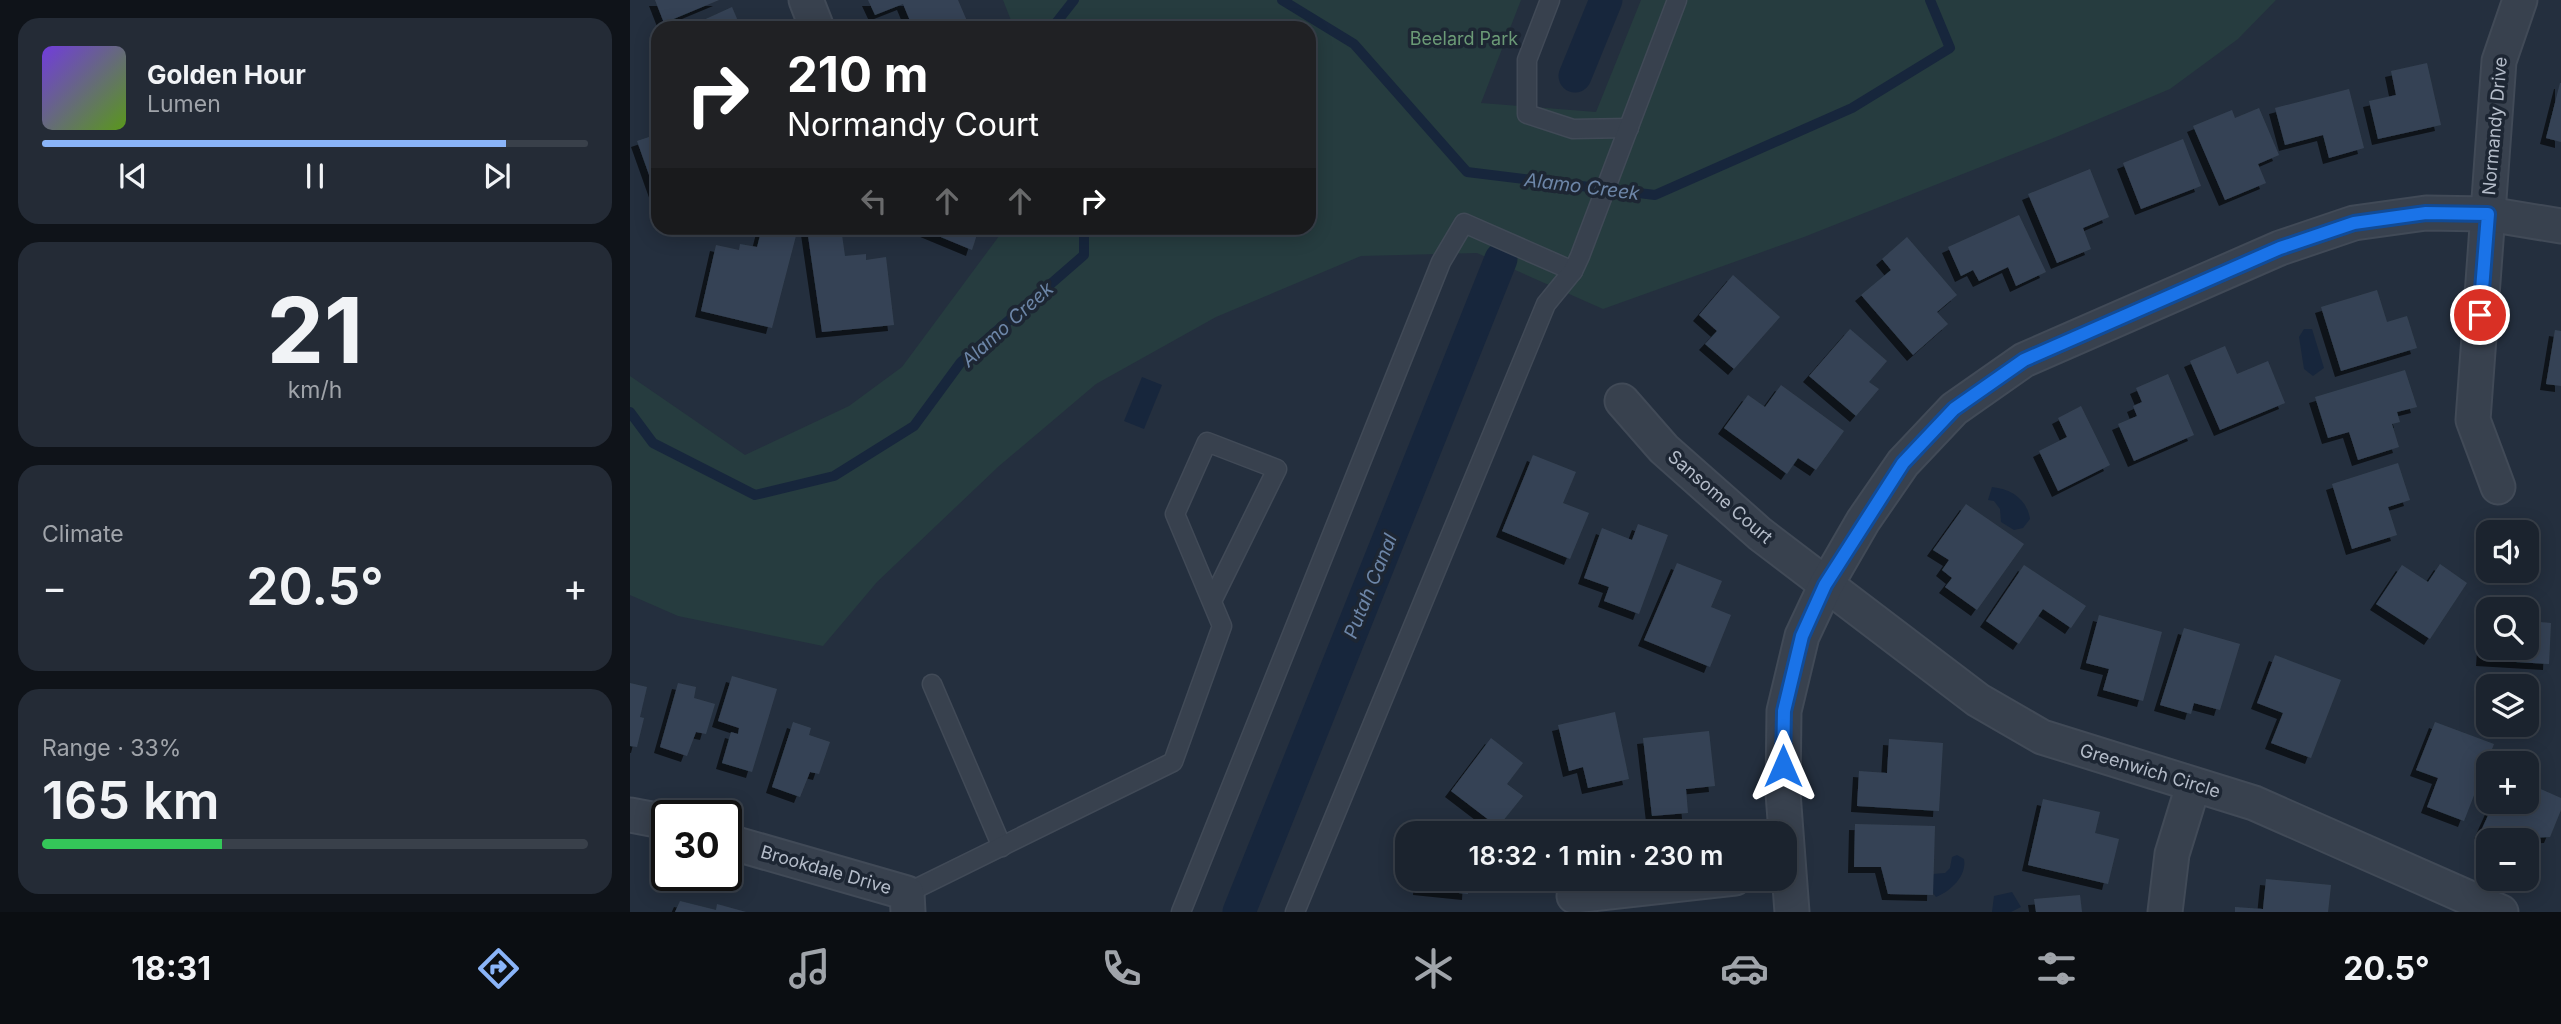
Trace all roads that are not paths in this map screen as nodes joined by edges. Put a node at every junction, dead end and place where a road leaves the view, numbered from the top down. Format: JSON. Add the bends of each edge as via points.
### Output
{"nodes":[{"id":1,"x":806,"y":0,"type":"edge"},
{"id":2,"x":1550,"y":0,"type":"edge"},
{"id":3,"x":1677,"y":0,"type":"edge"},
{"id":4,"x":2519,"y":0,"type":"edge"},
{"id":5,"x":814,"y":21,"type":"edge"},
{"id":6,"x":1629,"y":128,"type":"junction"},
{"id":7,"x":2488,"y":214,"type":"junction"},
{"id":8,"x":2561,"y":226,"type":"edge"},
{"id":9,"x":1576,"y":264,"type":"junction"},
{"id":10,"x":1622,"y":401,"type":"dead end"},
{"id":11,"x":2498,"y":487,"type":"dead end"},
{"id":12,"x":1825,"y":585,"type":"junction"},
{"id":13,"x":1212,"y":601,"type":"junction"},
{"id":14,"x":932,"y":684,"type":"dead end"},
{"id":15,"x":2193,"y":786,"type":"junction"},
{"id":16,"x":630,"y":814,"type":"edge"},
{"id":17,"x":651,"y":819,"type":"edge"},
{"id":18,"x":1785,"y":821,"type":"edge"},
{"id":19,"x":742,"y":846,"type":"edge"},
{"id":20,"x":1002,"y":847,"type":"junction"},
{"id":21,"x":1619,"y":891,"type":"edge"},
{"id":22,"x":1789,"y":891,"type":"edge"},
{"id":23,"x":1574,"y":896,"type":"dead end"},
{"id":24,"x":908,"y":902,"type":"edge"},
{"id":25,"x":1181,"y":912,"type":"edge"},
{"id":26,"x":1295,"y":912,"type":"edge"},
{"id":27,"x":1792,"y":912,"type":"edge"},
{"id":28,"x":2165,"y":912,"type":"edge"},
{"id":29,"x":2501,"y":912,"type":"edge"}],
"edges":[{"from":1,"to":5,"type":"street"},
{"from":2,"to":6,"type":"lane","via":[[1527,60],[1527,114],[1573,130]]},
{"from":3,"to":6,"type":"lane"},
{"from":4,"to":7,"type":"street","name":"Normandy Drive","via":[[2499,61]]},
{"from":6,"to":9,"type":"lane"},
{"from":7,"to":8,"type":"street"},
{"from":7,"to":11,"type":"street","name":"Normandy Drive","via":[[2473,420]]},
{"from":7,"to":12,"type":"street","via":[[2426,213],[2354,223],[2280,248],[2024,360],[1954,409],[1903,463]]},
{"from":9,"to":25,"type":"lane","via":[[1464,223],[1441,262]]},
{"from":9,"to":26,"type":"lane","via":[[1546,304]]},
{"from":10,"to":12,"type":"street","name":"Sansome Court","via":[[1674,457]]},
{"from":12,"to":15,"type":"street","name":"Greenwich Circle","via":[[1978,700],[2042,737]]},
{"from":12,"to":18,"type":"street","via":[[1802,636],[1784,711]]},
{"from":13,"to":13,"type":"lane","via":[[1175,514],[1208,442],[1277,469]]},
{"from":13,"to":20,"type":"lane","via":[[1222,626],[1173,762]]},
{"from":14,"to":20,"type":"lane"},
{"from":15,"to":28,"type":"street","via":[[2172,854]]},
{"from":15,"to":29,"type":"street","name":"Greenwich Circle","via":[[2254,803]]},
{"from":16,"to":17,"type":"street"},
{"from":19,"to":24,"type":"street","name":"Brookdale Drive"},
{"from":20,"to":24,"type":"lane"},
{"from":21,"to":23,"type":"street"},
{"from":22,"to":27,"type":"street"}]}
